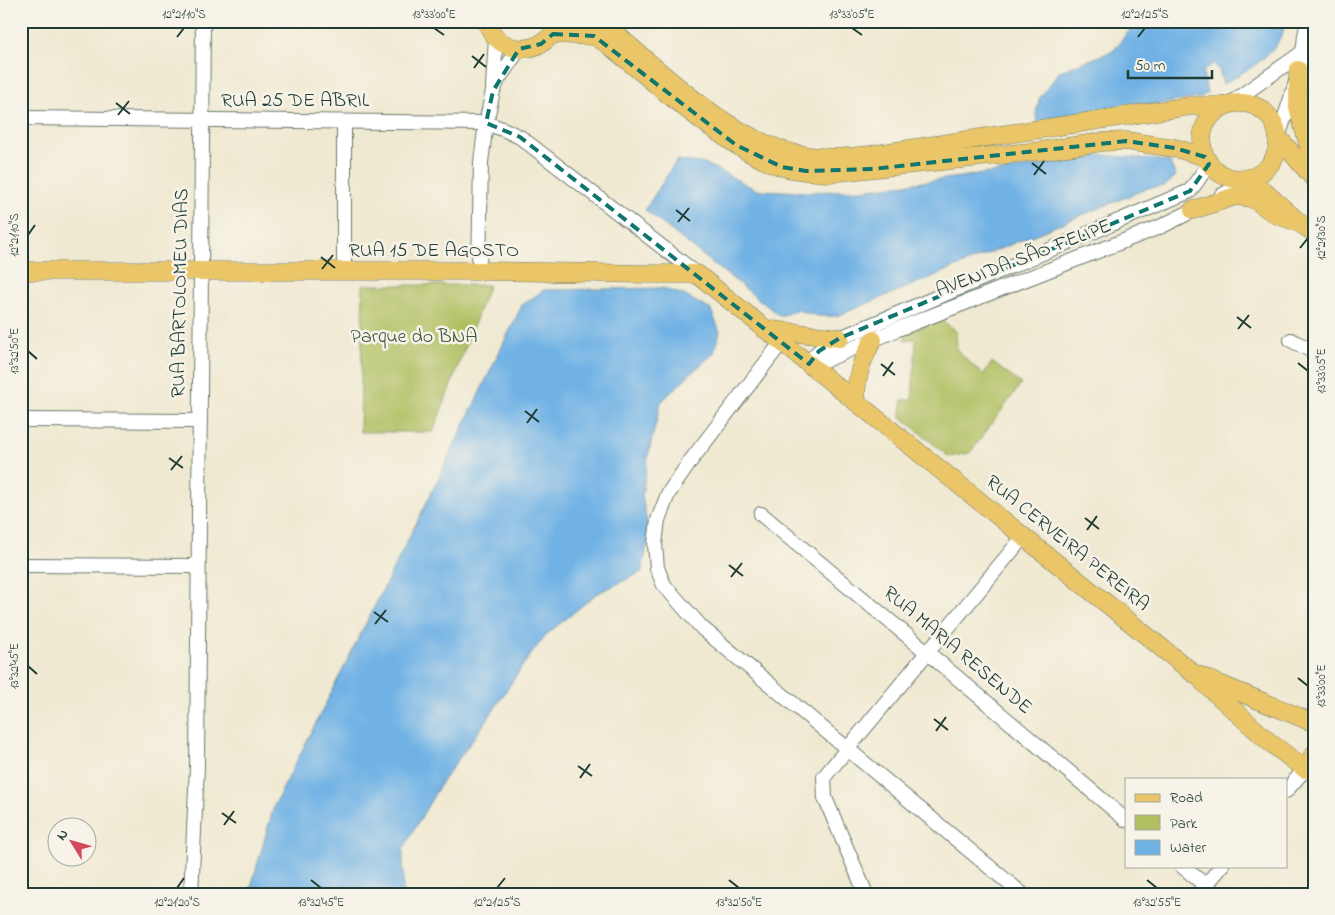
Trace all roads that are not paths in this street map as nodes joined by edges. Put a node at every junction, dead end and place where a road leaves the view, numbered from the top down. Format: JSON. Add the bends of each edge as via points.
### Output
{"nodes":[{"id":1,"x":203,"y":21,"type":"edge"},
{"id":2,"x":601,"y":21,"type":"edge"},
{"id":3,"x":1309,"y":21,"type":"edge"},
{"id":4,"x":489,"y":26,"type":"edge"},
{"id":5,"x":556,"y":28,"type":"edge"},
{"id":6,"x":519,"y":49,"type":"junction"},
{"id":7,"x":1303,"y":52,"type":"junction"},
{"id":8,"x":1298,"y":70,"type":"junction"},
{"id":9,"x":493,"y":91,"type":"junction"},
{"id":10,"x":1227,"y":104,"type":"junction"},
{"id":11,"x":21,"y":118,"type":"edge"},
{"id":12,"x":202,"y":120,"type":"junction"},
{"id":13,"x":344,"y":122,"type":"junction"},
{"id":14,"x":486,"y":123,"type":"junction"},
{"id":15,"x":1278,"y":136,"type":"junction"},
{"id":16,"x":1207,"y":161,"type":"junction"},
{"id":17,"x":1314,"y":166,"type":"edge"},
{"id":18,"x":1247,"y":179,"type":"junction"},
{"id":19,"x":1314,"y":179,"type":"edge"},
{"id":20,"x":1193,"y":210,"type":"junction"},
{"id":21,"x":1307,"y":228,"type":"edge"},
{"id":22,"x":21,"y":271,"type":"edge"},
{"id":23,"x":479,"y":271,"type":"junction"},
{"id":24,"x":201,"y":272,"type":"junction"},
{"id":25,"x":344,"y":272,"type":"junction"},
{"id":26,"x":697,"y":274,"type":"junction"},
{"id":27,"x":762,"y":328,"type":"junction"},
{"id":28,"x":840,"y":338,"type":"junction"},
{"id":29,"x":873,"y":340,"type":"junction"},
{"id":30,"x":1291,"y":340,"type":"dead end"},
{"id":31,"x":781,"y":343,"type":"junction"},
{"id":32,"x":1314,"y":352,"type":"edge"},
{"id":33,"x":811,"y":365,"type":"junction"},
{"id":34,"x":856,"y":401,"type":"junction"},
{"id":35,"x":21,"y":420,"type":"edge"},
{"id":36,"x":200,"y":421,"type":"junction"},
{"id":37,"x":761,"y":514,"type":"dead end"},
{"id":38,"x":1024,"y":536,"type":"junction"},
{"id":39,"x":21,"y":565,"type":"edge"},
{"id":40,"x":198,"y":566,"type":"junction"},
{"id":41,"x":928,"y":653,"type":"junction"},
{"id":42,"x":1194,"y":673,"type":"junction"},
{"id":43,"x":1314,"y":722,"type":"edge"},
{"id":44,"x":847,"y":749,"type":"junction"},
{"id":45,"x":1311,"y":766,"type":"edge"},
{"id":46,"x":1288,"y":789,"type":"edge"},
{"id":47,"x":1125,"y":819,"type":"edge"},
{"id":48,"x":1184,"y":868,"type":"edge"},
{"id":49,"x":1221,"y":868,"type":"edge"},
{"id":50,"x":1207,"y":891,"type":"edge"},
{"id":51,"x":191,"y":894,"type":"edge"},
{"id":52,"x":866,"y":894,"type":"edge"},
{"id":53,"x":1022,"y":894,"type":"edge"}],
"edges":[{"from":1,"to":12,"type":"street","name":"RUA BARTOLOMEU DIAS"},
{"from":2,"to":10,"type":"main road","via":[[714,114],[758,141],[808,156],[870,155],[1190,106]]},
{"from":3,"to":7,"type":"street","via":[[1304,31]]},
{"from":4,"to":6,"type":"main road","via":[[506,46]]},
{"from":4,"to":9,"type":"street"},
{"from":5,"to":6,"type":"main road","via":[[541,44]]},
{"from":5,"to":16,"type":"main road","via":[[594,36],[736,145],[782,167],[829,172],[1126,141],[1174,148]]},
{"from":6,"to":9,"type":"street"},
{"from":7,"to":8,"type":"street"},
{"from":7,"to":10,"type":"street"},
{"from":8,"to":15,"type":"street"},
{"from":8,"to":17,"type":"main road","via":[[1298,106]]},
{"from":9,"to":14,"type":"street"},
{"from":10,"to":15,"type":"main road","via":[[1245,103],[1259,107],[1274,122]]},
{"from":10,"to":16,"type":"main road","via":[[1212,115],[1204,128],[1201,143]]},
{"from":11,"to":12,"type":"street","name":"RUA 25 DE ABRIL"},
{"from":12,"to":13,"type":"street","name":"RUA 25 DE ABRIL"},
{"from":12,"to":24,"type":"street","name":"RUA BARTOLOMEU DIAS"},
{"from":13,"to":14,"type":"street","name":"RUA 25 DE ABRIL"},
{"from":13,"to":25,"type":"street"},
{"from":14,"to":23,"type":"street","via":[[481,162]]},
{"from":14,"to":26,"type":"street","via":[[520,138]]},
{"from":15,"to":18,"type":"main road","via":[[1277,151],[1271,163],[1261,173]]},
{"from":15,"to":19,"type":"main road"},
{"from":16,"to":18,"type":"main road","via":[[1225,177]]},
{"from":16,"to":28,"type":"street","name":"AVENIDA SÃO FELIPE","via":[[1190,191]]},
{"from":18,"to":20,"type":"street","name":"AVENIDA SÃO FELIPE"},
{"from":18,"to":21,"type":"main road"},
{"from":20,"to":21,"type":"main road","via":[[1236,196],[1252,198],[1275,214]]},
{"from":20,"to":29,"type":"street","name":"AVENIDA SÃO FELIPE","via":[[1153,229]]},
{"from":22,"to":24,"type":"main road","name":"RUA 15 DE AGOSTO"},
{"from":23,"to":25,"type":"main road","name":"RUA 15 DE AGOSTO"},
{"from":23,"to":26,"type":"main road","name":"RUA 15 DE AGOSTO"},
{"from":24,"to":25,"type":"main road","name":"RUA 15 DE AGOSTO"},
{"from":24,"to":36,"type":"street","name":"RUA BARTOLOMEU DIAS"},
{"from":26,"to":27,"type":"main road","name":"RUA CERVEIRA PEREIRA"},
{"from":27,"to":28,"type":"main road"},
{"from":27,"to":31,"type":"main road","name":"RUA CERVEIRA PEREIRA"},
{"from":28,"to":33,"type":"street","name":"AVENIDA SÃO FELIPE","via":[[812,357]]},
{"from":29,"to":33,"type":"street","name":"AVENIDA SÃO FELIPE"},
{"from":29,"to":34,"type":"main road","via":[[862,361],[856,384]]},
{"from":30,"to":32,"type":"street"},
{"from":31,"to":33,"type":"main road","name":"RUA CERVEIRA PEREIRA"},
{"from":31,"to":44,"type":"street","via":[[668,494],[658,520],[657,568],[664,585],[702,628]]},
{"from":33,"to":34,"type":"main road","name":"RUA CERVEIRA PEREIRA"},
{"from":34,"to":38,"type":"main road","name":"RUA CERVEIRA PEREIRA"},
{"from":35,"to":36,"type":"street"},
{"from":36,"to":40,"type":"street","name":"RUA BARTOLOMEU DIAS"},
{"from":37,"to":41,"type":"street","name":"RUA MARIA RESENDE"},
{"from":38,"to":41,"type":"street"},
{"from":38,"to":42,"type":"main road","name":"RUA CERVEIRA PEREIRA"},
{"from":39,"to":40,"type":"street"},
{"from":40,"to":51,"type":"street","name":"RUA BARTOLOMEU DIAS","via":[[197,767]]},
{"from":41,"to":44,"type":"street"},
{"from":41,"to":47,"type":"street","name":"RUA MARIA RESENDE"},
{"from":42,"to":43,"type":"main road","name":"RUA CERVEIRA PEREIRA"},
{"from":42,"to":45,"type":"main road","via":[[1268,742]]},
{"from":44,"to":52,"type":"street","via":[[824,777],[825,798]]},
{"from":44,"to":53,"type":"street"},
{"from":45,"to":46,"type":"street"},
{"from":48,"to":50,"type":"street"},
{"from":49,"to":50,"type":"street"}]}
